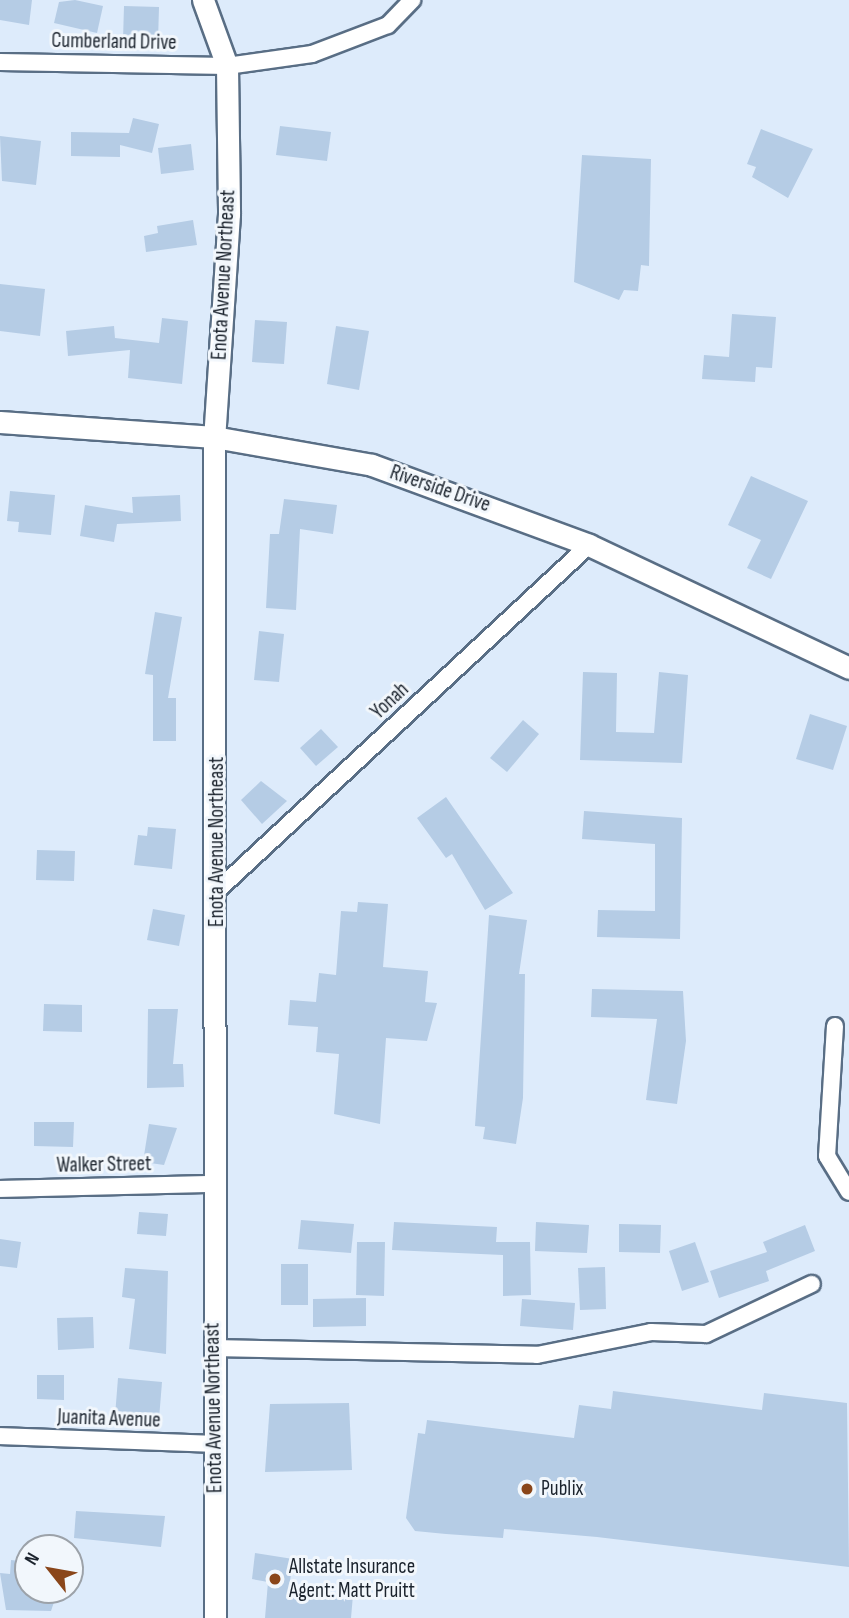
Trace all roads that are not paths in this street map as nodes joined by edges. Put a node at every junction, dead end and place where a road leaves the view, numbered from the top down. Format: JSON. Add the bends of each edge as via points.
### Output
{"nodes":[{"id":1,"x":203,"y":0,"type":"edge"},
{"id":2,"x":412,"y":0,"type":"edge"},
{"id":3,"x":0,"y":62,"type":"edge"},
{"id":4,"x":227,"y":66,"type":"junction"},
{"id":5,"x":0,"y":422,"type":"edge"},
{"id":6,"x":214,"y":437,"type":"junction"},
{"id":7,"x":589,"y":545,"type":"junction"},
{"id":8,"x":849,"y":668,"type":"edge"},
{"id":9,"x":219,"y":889,"type":"junction"},
{"id":10,"x":835,"y":1026,"type":"dead end"},
{"id":11,"x":210,"y":1184,"type":"junction"},
{"id":12,"x":0,"y":1189,"type":"edge"},
{"id":13,"x":849,"y":1192,"type":"edge"},
{"id":14,"x":811,"y":1284,"type":"dead end"},
{"id":15,"x":214,"y":1348,"type":"junction"},
{"id":16,"x":0,"y":1436,"type":"edge"},
{"id":17,"x":216,"y":1444,"type":"junction"},
{"id":18,"x":215,"y":1618,"type":"edge"}],
"edges":[{"from":1,"to":4,"type":"street","name":"Enota Avenue Northeast"},
{"from":2,"to":4,"type":"street","name":"Cumberland Drive","via":[[388,25],[356,41]]},
{"from":3,"to":4,"type":"street","name":"Cumberland Drive"},
{"from":4,"to":6,"type":"street","name":"Enota Avenue Northeast","via":[[229,214]]},
{"from":5,"to":6,"type":"street","name":"Riverside Drive"},
{"from":6,"to":7,"type":"street","name":"Riverside Drive","via":[[372,466]]},
{"from":6,"to":9,"type":"street","name":"Enota Avenue Northeast"},
{"from":7,"to":8,"type":"street","name":"Riverside Drive"},
{"from":7,"to":9,"type":"street","name":"Yonah"},
{"from":9,"to":11,"type":"street","name":"Enota Avenue Northeast"},
{"from":10,"to":13,"type":"street","via":[[827,1156]]},
{"from":11,"to":12,"type":"street","name":"Walker Street"},
{"from":11,"to":15,"type":"street","name":"Enota Avenue Northeast"},
{"from":14,"to":15,"type":"street","via":[[706,1334],[651,1332],[537,1355]]},
{"from":15,"to":17,"type":"street","name":"Enota Avenue Northeast"},
{"from":16,"to":17,"type":"street","name":"Juanita Avenue"},
{"from":17,"to":18,"type":"street","name":"Enota Avenue Northeast"}]}
